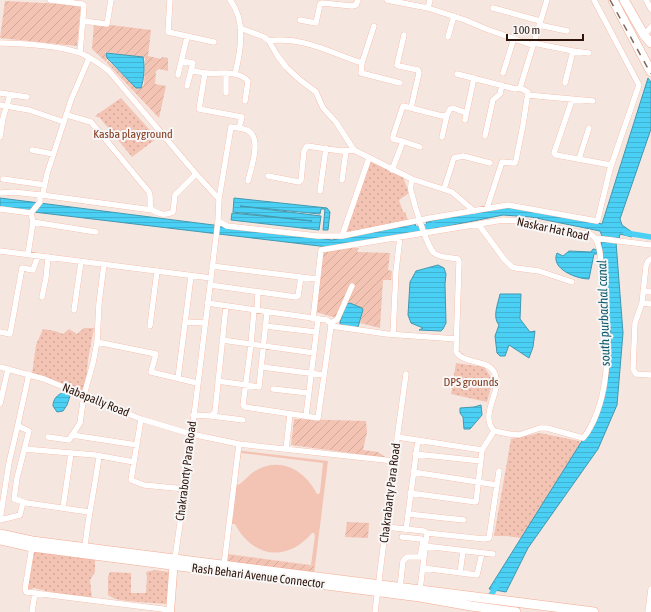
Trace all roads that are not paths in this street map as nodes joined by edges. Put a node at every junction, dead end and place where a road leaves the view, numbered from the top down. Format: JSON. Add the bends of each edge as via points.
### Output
{"nodes":[{"id":1,"x":51,"y":0,"type":"edge"},
{"id":2,"x":111,"y":0,"type":"edge"},
{"id":3,"x":170,"y":0,"type":"edge"},
{"id":4,"x":230,"y":0,"type":"edge"},
{"id":5,"x":358,"y":0,"type":"edge"},
{"id":6,"x":387,"y":0,"type":"edge"},
{"id":7,"x":430,"y":0,"type":"edge"},
{"id":8,"x":547,"y":0,"type":"edge"},
{"id":9,"x":594,"y":0,"type":"edge"},
{"id":10,"x":613,"y":0,"type":"edge"},
{"id":11,"x":624,"y":0,"type":"edge"},
{"id":12,"x":646,"y":0,"type":"edge"},
{"id":13,"x":78,"y":2,"type":"edge"},
{"id":14,"x":338,"y":2,"type":"edge"},
{"id":15,"x":413,"y":2,"type":"edge"},
{"id":16,"x":428,"y":8,"type":"junction"},
{"id":17,"x":493,"y":8,"type":"dead end"},
{"id":18,"x":651,"y":9,"type":"edge"},
{"id":19,"x":454,"y":16,"type":"junction"},
{"id":20,"x":300,"y":20,"type":"dead end"},
{"id":21,"x":83,"y":21,"type":"junction"},
{"id":22,"x":539,"y":23,"type":"junction"},
{"id":23,"x":374,"y":26,"type":"dead end"},
{"id":24,"x":240,"y":28,"type":"junction"},
{"id":25,"x":648,"y":30,"type":"edge"},
{"id":26,"x":567,"y":31,"type":"dead end"},
{"id":27,"x":404,"y":35,"type":"dead end"},
{"id":28,"x":187,"y":37,"type":"junction"},
{"id":29,"x":448,"y":37,"type":"dead end"},
{"id":30,"x":514,"y":38,"type":"junction"},
{"id":31,"x":214,"y":42,"type":"dead end"},
{"id":32,"x":268,"y":42,"type":"junction"},
{"id":33,"x":0,"y":43,"type":"edge"},
{"id":34,"x":651,"y":43,"type":"edge"},
{"id":35,"x":533,"y":44,"type":"junction"},
{"id":36,"x":573,"y":51,"type":"junction"},
{"id":37,"x":80,"y":54,"type":"junction"},
{"id":38,"x":589,"y":54,"type":"dead end"},
{"id":39,"x":89,"y":58,"type":"junction"},
{"id":40,"x":182,"y":61,"type":"junction"},
{"id":41,"x":362,"y":63,"type":"junction"},
{"id":42,"x":191,"y":70,"type":"junction"},
{"id":43,"x":651,"y":72,"type":"edge"},
{"id":44,"x":205,"y":73,"type":"junction"},
{"id":45,"x":226,"y":73,"type":"junction"},
{"id":46,"x":503,"y":73,"type":"dead end"},
{"id":47,"x":178,"y":74,"type":"dead end"},
{"id":48,"x":235,"y":74,"type":"junction"},
{"id":49,"x":457,"y":74,"type":"dead end"},
{"id":50,"x":474,"y":78,"type":"junction"},
{"id":51,"x":400,"y":83,"type":"dead end"},
{"id":52,"x":565,"y":83,"type":"dead end"},
{"id":53,"x":502,"y":85,"type":"junction"},
{"id":54,"x":187,"y":86,"type":"dead end"},
{"id":55,"x":520,"y":88,"type":"junction"},
{"id":56,"x":0,"y":93,"type":"edge"},
{"id":57,"x":226,"y":93,"type":"dead end"},
{"id":58,"x":10,"y":95,"type":"junction"},
{"id":59,"x":527,"y":95,"type":"junction"},
{"id":60,"x":27,"y":97,"type":"dead end"},
{"id":61,"x":572,"y":100,"type":"junction"},
{"id":62,"x":245,"y":101,"type":"dead end"},
{"id":63,"x":593,"y":101,"type":"dead end"},
{"id":64,"x":0,"y":105,"type":"edge"},
{"id":65,"x":6,"y":107,"type":"junction"},
{"id":66,"x":411,"y":108,"type":"junction"},
{"id":67,"x":466,"y":112,"type":"junction"},
{"id":68,"x":447,"y":114,"type":"junction"},
{"id":69,"x":66,"y":115,"type":"junction"},
{"id":70,"x":2,"y":118,"type":"edge"},
{"id":71,"x":465,"y":120,"type":"dead end"},
{"id":72,"x":64,"y":122,"type":"junction"},
{"id":73,"x":239,"y":128,"type":"junction"},
{"id":74,"x":589,"y":128,"type":"dead end"},
{"id":75,"x":485,"y":136,"type":"dead end"},
{"id":76,"x":0,"y":137,"type":"edge"},
{"id":77,"x":442,"y":137,"type":"dead end"},
{"id":78,"x":402,"y":141,"type":"junction"},
{"id":79,"x":420,"y":147,"type":"dead end"},
{"id":80,"x":326,"y":148,"type":"junction"},
{"id":81,"x":32,"y":150,"type":"dead end"},
{"id":82,"x":354,"y":150,"type":"junction"},
{"id":83,"x":346,"y":151,"type":"junction"},
{"id":84,"x":53,"y":154,"type":"junction"},
{"id":85,"x":369,"y":158,"type":"junction"},
{"id":86,"x":579,"y":159,"type":"junction"},
{"id":87,"x":490,"y":163,"type":"dead end"},
{"id":88,"x":611,"y":165,"type":"junction"},
{"id":89,"x":392,"y":170,"type":"junction"},
{"id":90,"x":196,"y":174,"type":"junction"},
{"id":91,"x":268,"y":176,"type":"dead end"},
{"id":92,"x":3,"y":179,"type":"dead end"},
{"id":93,"x":412,"y":179,"type":"junction"},
{"id":94,"x":342,"y":180,"type":"dead end"},
{"id":95,"x":248,"y":181,"type":"dead end"},
{"id":96,"x":25,"y":182,"type":"junction"},
{"id":97,"x":44,"y":185,"type":"junction"},
{"id":98,"x":444,"y":189,"type":"junction"},
{"id":99,"x":320,"y":191,"type":"dead end"},
{"id":100,"x":0,"y":193,"type":"edge"},
{"id":101,"x":22,"y":193,"type":"junction"},
{"id":102,"x":41,"y":195,"type":"junction"},
{"id":103,"x":219,"y":198,"type":"junction"},
{"id":104,"x":487,"y":208,"type":"junction"},
{"id":105,"x":0,"y":209,"type":"edge"},
{"id":106,"x":152,"y":210,"type":"junction"},
{"id":107,"x":474,"y":211,"type":"junction"},
{"id":108,"x":32,"y":213,"type":"junction"},
{"id":109,"x":33,"y":222,"type":"junction"},
{"id":110,"x":421,"y":222,"type":"junction"},
{"id":111,"x":217,"y":223,"type":"junction"},
{"id":112,"x":479,"y":225,"type":"junction"},
{"id":113,"x":96,"y":232,"type":"dead end"},
{"id":114,"x":424,"y":232,"type":"junction"},
{"id":115,"x":342,"y":236,"type":"junction"},
{"id":116,"x":400,"y":237,"type":"junction"},
{"id":117,"x":596,"y":238,"type":"junction"},
{"id":118,"x":651,"y":245,"type":"edge"},
{"id":119,"x":0,"y":251,"type":"edge"},
{"id":120,"x":28,"y":254,"type":"junction"},
{"id":121,"x":38,"y":256,"type":"junction"},
{"id":122,"x":48,"y":257,"type":"junction"},
{"id":123,"x":651,"y":259,"type":"edge"},
{"id":124,"x":80,"y":262,"type":"junction"},
{"id":125,"x":104,"y":264,"type":"junction"},
{"id":126,"x":212,"y":266,"type":"junction"},
{"id":127,"x":157,"y":271,"type":"junction"},
{"id":128,"x":191,"y":276,"type":"junction"},
{"id":129,"x":301,"y":277,"type":"junction"},
{"id":130,"x":211,"y":278,"type":"junction"},
{"id":131,"x":317,"y":279,"type":"junction"},
{"id":132,"x":572,"y":282,"type":"dead end"},
{"id":133,"x":210,"y":285,"type":"junction"},
{"id":134,"x":352,"y":286,"type":"dead end"},
{"id":135,"x":643,"y":291,"type":"junction"},
{"id":136,"x":651,"y":292,"type":"edge"},
{"id":137,"x":258,"y":293,"type":"junction"},
{"id":138,"x":42,"y":297,"type":"dead end"},
{"id":139,"x":207,"y":303,"type":"junction"},
{"id":140,"x":642,"y":304,"type":"junction"},
{"id":141,"x":651,"y":304,"type":"edge"},
{"id":142,"x":226,"y":306,"type":"junction"},
{"id":143,"x":74,"y":310,"type":"dead end"},
{"id":144,"x":255,"y":310,"type":"junction"},
{"id":145,"x":267,"y":312,"type":"junction"},
{"id":146,"x":316,"y":319,"type":"junction"},
{"id":147,"x":185,"y":322,"type":"junction"},
{"id":148,"x":205,"y":323,"type":"junction"},
{"id":149,"x":330,"y":324,"type":"junction"},
{"id":150,"x":150,"y":326,"type":"dead end"},
{"id":151,"x":265,"y":326,"type":"junction"},
{"id":152,"x":0,"y":332,"type":"edge"},
{"id":153,"x":316,"y":332,"type":"junction"},
{"id":154,"x":393,"y":334,"type":"junction"},
{"id":155,"x":456,"y":339,"type":"junction"},
{"id":156,"x":222,"y":340,"type":"junction"},
{"id":157,"x":97,"y":342,"type":"junction"},
{"id":158,"x":251,"y":344,"type":"junction"},
{"id":159,"x":263,"y":345,"type":"junction"},
{"id":160,"x":314,"y":353,"type":"junction"},
{"id":161,"x":0,"y":367,"type":"edge"},
{"id":162,"x":262,"y":368,"type":"junction"},
{"id":163,"x":8,"y":369,"type":"junction"},
{"id":164,"x":29,"y":374,"type":"junction"},
{"id":165,"x":311,"y":374,"type":"junction"},
{"id":166,"x":406,"y":374,"type":"dead end"},
{"id":167,"x":324,"y":375,"type":"junction"},
{"id":168,"x":651,"y":375,"type":"edge"},
{"id":169,"x":178,"y":378,"type":"junction"},
{"id":170,"x":218,"y":381,"type":"junction"},
{"id":171,"x":197,"y":383,"type":"junction"},
{"id":172,"x":246,"y":385,"type":"junction"},
{"id":173,"x":273,"y":389,"type":"dead end"},
{"id":174,"x":308,"y":393,"type":"junction"},
{"id":175,"x":84,"y":395,"type":"junction"},
{"id":176,"x":0,"y":404,"type":"edge"},
{"id":177,"x":290,"y":414,"type":"junction"},
{"id":178,"x":193,"y":416,"type":"junction"},
{"id":179,"x":211,"y":416,"type":"junction"},
{"id":180,"x":306,"y":416,"type":"junction"},
{"id":181,"x":141,"y":419,"type":"junction"},
{"id":182,"x":243,"y":420,"type":"dead end"},
{"id":183,"x":18,"y":424,"type":"junction"},
{"id":184,"x":494,"y":431,"type":"junction"},
{"id":185,"x":191,"y":434,"type":"junction"},
{"id":186,"x":72,"y":435,"type":"junction"},
{"id":187,"x":48,"y":436,"type":"dead end"},
{"id":188,"x":397,"y":437,"type":"junction"},
{"id":189,"x":418,"y":440,"type":"junction"},
{"id":190,"x":239,"y":444,"type":"junction"},
{"id":191,"x":137,"y":445,"type":"junction"},
{"id":192,"x":24,"y":449,"type":"junction"},
{"id":193,"x":286,"y":449,"type":"junction"},
{"id":194,"x":482,"y":450,"type":"junction"},
{"id":195,"x":71,"y":453,"type":"junction"},
{"id":196,"x":415,"y":454,"type":"junction"},
{"id":197,"x":99,"y":456,"type":"junction"},
{"id":198,"x":394,"y":461,"type":"junction"},
{"id":199,"x":481,"y":461,"type":"junction"},
{"id":200,"x":134,"y":462,"type":"junction"},
{"id":201,"x":499,"y":471,"type":"dead end"},
{"id":202,"x":413,"y":472,"type":"junction"},
{"id":203,"x":478,"y":481,"type":"junction"},
{"id":204,"x":497,"y":485,"type":"junction"},
{"id":205,"x":185,"y":489,"type":"junction"},
{"id":206,"x":410,"y":493,"type":"junction"},
{"id":207,"x":23,"y":502,"type":"junction"},
{"id":208,"x":63,"y":508,"type":"junction"},
{"id":209,"x":89,"y":512,"type":"junction"},
{"id":210,"x":408,"y":514,"type":"junction"},
{"id":211,"x":0,"y":520,"type":"edge"},
{"id":212,"x":464,"y":520,"type":"dead end"},
{"id":213,"x":386,"y":527,"type":"junction"},
{"id":214,"x":406,"y":530,"type":"junction"},
{"id":215,"x":427,"y":533,"type":"junction"},
{"id":216,"x":0,"y":534,"type":"edge"},
{"id":217,"x":402,"y":537,"type":"dead end"},
{"id":218,"x":0,"y":540,"type":"edge"},
{"id":219,"x":425,"y":546,"type":"junction"},
{"id":220,"x":32,"y":547,"type":"junction"},
{"id":221,"x":85,"y":547,"type":"junction"},
{"id":222,"x":463,"y":551,"type":"junction"},
{"id":223,"x":482,"y":553,"type":"junction"},
{"id":224,"x":493,"y":554,"type":"dead end"},
{"id":225,"x":174,"y":562,"type":"junction"},
{"id":226,"x":224,"y":565,"type":"junction"},
{"id":227,"x":423,"y":568,"type":"junction"},
{"id":228,"x":460,"y":573,"type":"junction"},
{"id":229,"x":400,"y":587,"type":"junction"},
{"id":230,"x":378,"y":588,"type":"junction"},
{"id":231,"x":651,"y":588,"type":"edge"},
{"id":232,"x":420,"y":590,"type":"junction"},
{"id":233,"x":35,"y":593,"type":"junction"},
{"id":234,"x":500,"y":605,"type":"junction"},
{"id":235,"x":170,"y":611,"type":"edge"},
{"id":236,"x":32,"y":612,"type":"edge"},
{"id":237,"x":375,"y":612,"type":"edge"},
{"id":238,"x":516,"y":612,"type":"edge"},
{"id":239,"x":588,"y":612,"type":"edge"},
{"id":240,"x":648,"y":612,"type":"edge"}],
"edges":[{"from":1,"to":13,"type":"street"},
{"from":2,"to":21,"type":"street","via":[[107,24]]},
{"from":3,"to":28,"type":"street","via":[[168,32]]},
{"from":4,"to":24,"type":"street","via":[[238,13]]},
{"from":5,"to":14,"type":"street","via":[[356,6]]},
{"from":6,"to":15,"type":"street"},
{"from":7,"to":16,"type":"street"},
{"from":8,"to":22,"type":"street"},
{"from":9,"to":88,"type":"street","via":[[639,85]]},
{"from":10,"to":43,"type":"main road"},
{"from":11,"to":25,"type":"main road"},
{"from":12,"to":18,"type":"street"},
{"from":13,"to":21,"type":"street","via":[[84,6]]},
{"from":14,"to":20,"type":"street","via":[[320,4],[316,23]]},
{"from":15,"to":16,"type":"street"},
{"from":16,"to":19,"type":"street"},
{"from":17,"to":22,"type":"street"},
{"from":19,"to":29,"type":"street"},
{"from":19,"to":30,"type":"street"},
{"from":21,"to":37,"type":"street"},
{"from":22,"to":26,"type":"street"},
{"from":22,"to":35,"type":"street"},
{"from":23,"to":41,"type":"street"},
{"from":24,"to":32,"type":"street"},
{"from":24,"to":48,"type":"street","via":[[240,52]]},
{"from":25,"to":34,"type":"main road"},
{"from":27,"to":66,"type":"street","via":[[397,65],[418,70],[420,73]]},
{"from":28,"to":31,"type":"street"},
{"from":28,"to":40,"type":"street"},
{"from":30,"to":35,"type":"street"},
{"from":30,"to":46,"type":"street"},
{"from":32,"to":41,"type":"street","via":[[304,42]]},
{"from":32,"to":82,"type":"street","via":[[286,67],[316,92],[323,108],[336,122]]},
{"from":33,"to":37,"type":"street","via":[[62,48]]},
{"from":35,"to":36,"type":"street"},
{"from":35,"to":55,"type":"street"},
{"from":36,"to":38,"type":"street"},
{"from":36,"to":52,"type":"street"},
{"from":37,"to":39,"type":"street"},
{"from":39,"to":69,"type":"street"},
{"from":39,"to":90,"type":"street","via":[[109,71]]},
{"from":40,"to":42,"type":"street","via":[[193,63]]},
{"from":40,"to":47,"type":"street"},
{"from":41,"to":51,"type":"street","via":[[361,73]]},
{"from":42,"to":44,"type":"street"},
{"from":42,"to":54,"type":"street"},
{"from":44,"to":45,"type":"street"},
{"from":44,"to":73,"type":"street","via":[[199,109],[242,117]]},
{"from":45,"to":48,"type":"street"},
{"from":45,"to":57,"type":"street"},
{"from":48,"to":62,"type":"street","via":[[248,81]]},
{"from":49,"to":50,"type":"street"},
{"from":50,"to":53,"type":"street"},
{"from":50,"to":67,"type":"street"},
{"from":53,"to":55,"type":"street"},
{"from":53,"to":75,"type":"street","via":[[500,94],[493,100]]},
{"from":55,"to":59,"type":"street","via":[[527,91]]},
{"from":56,"to":58,"type":"street"},
{"from":58,"to":60,"type":"street"},
{"from":58,"to":65,"type":"street"},
{"from":59,"to":61,"type":"street"},
{"from":59,"to":104,"type":"street","via":[[515,163],[502,162]]},
{"from":61,"to":63,"type":"street"},
{"from":61,"to":86,"type":"street","via":[[554,153]]},
{"from":64,"to":65,"type":"street"},
{"from":65,"to":70,"type":"street"},
{"from":65,"to":72,"type":"street","via":[[29,110]]},
{"from":66,"to":68,"type":"street","via":[[442,116]]},
{"from":66,"to":78,"type":"street","via":[[401,108],[393,133],[393,138]]},
{"from":67,"to":68,"type":"street","via":[[452,108]]},
{"from":67,"to":71,"type":"street"},
{"from":68,"to":77,"type":"street"},
{"from":69,"to":72,"type":"street"},
{"from":69,"to":106,"type":"street","via":[[91,122],[149,192]]},
{"from":70,"to":76,"type":"street"},
{"from":72,"to":84,"type":"street"},
{"from":73,"to":95,"type":"street","via":[[250,131],[255,142]]},
{"from":73,"to":103,"type":"street","name":"Chakraborty Para Road","via":[[231,127]]},
{"from":74,"to":86,"type":"street"},
{"from":78,"to":79,"type":"street"},
{"from":78,"to":89,"type":"street"},
{"from":80,"to":83,"type":"street"},
{"from":80,"to":91,"type":"street","via":[[310,145],[305,147],[299,182]]},
{"from":80,"to":99,"type":"street"},
{"from":81,"to":84,"type":"street"},
{"from":82,"to":83,"type":"street"},
{"from":82,"to":85,"type":"street"},
{"from":83,"to":94,"type":"street"},
{"from":84,"to":97,"type":"street"},
{"from":85,"to":89,"type":"street"},
{"from":85,"to":115,"type":"street"},
{"from":86,"to":88,"type":"street"},
{"from":87,"to":98,"type":"street","via":[[463,156],[454,158]]},
{"from":88,"to":104,"type":"street","via":[[597,221],[516,206]]},
{"from":89,"to":93,"type":"street"},
{"from":90,"to":103,"type":"street"},
{"from":90,"to":106,"type":"street","via":[[175,195],[171,213],[162,214]]},
{"from":92,"to":96,"type":"street"},
{"from":93,"to":98,"type":"street"},
{"from":93,"to":110,"type":"street","via":[[411,189]]},
{"from":96,"to":97,"type":"street"},
{"from":96,"to":101,"type":"street"},
{"from":97,"to":102,"type":"street"},
{"from":98,"to":107,"type":"street","via":[[458,196]]},
{"from":100,"to":101,"type":"street"},
{"from":101,"to":102,"type":"street"},
{"from":102,"to":106,"type":"street"},
{"from":102,"to":108,"type":"street","via":[[40,202]]},
{"from":103,"to":111,"type":"street","name":"Chakraborty Para Road"},
{"from":104,"to":107,"type":"street"},
{"from":105,"to":108,"type":"street"},
{"from":107,"to":110,"type":"street"},
{"from":108,"to":109,"type":"street"},
{"from":109,"to":113,"type":"street"},
{"from":109,"to":120,"type":"street"},
{"from":110,"to":114,"type":"street"},
{"from":110,"to":115,"type":"street"},
{"from":111,"to":115,"type":"street","via":[[318,236]]},
{"from":111,"to":126,"type":"street","name":"Chakraborty Para Road"},
{"from":112,"to":114,"type":"street","name":"Naskar Hat Road"},
{"from":112,"to":117,"type":"street","name":"Naskar Hat Road","via":[[511,220],[592,235]]},
{"from":112,"to":132,"type":"street","via":[[512,267],[539,271]]},
{"from":114,"to":116,"type":"street","name":"Naskar Hat Road"},
{"from":114,"to":155,"type":"street","via":[[434,253],[458,259],[459,262]]},
{"from":116,"to":131,"type":"street","name":"Naskar Hat Road","via":[[321,250]]},
{"from":116,"to":154,"type":"street"},
{"from":117,"to":118,"type":"street"},
{"from":117,"to":184,"type":"street","name":"Naskar Hat Road","via":[[605,304],[607,365],[600,403],[588,430],[583,438],[547,428],[520,435]]},
{"from":119,"to":120,"type":"street"},
{"from":120,"to":121,"type":"street"},
{"from":121,"to":122,"type":"street"},
{"from":121,"to":152,"type":"street","via":[[33,270],[22,268],[10,334]]},
{"from":122,"to":124,"type":"street"},
{"from":122,"to":138,"type":"street"},
{"from":123,"to":135,"type":"street","via":[[646,266]]},
{"from":124,"to":125,"type":"street"},
{"from":124,"to":143,"type":"street"},
{"from":125,"to":127,"type":"street"},
{"from":125,"to":157,"type":"street"},
{"from":126,"to":129,"type":"street"},
{"from":126,"to":130,"type":"street","name":"Chakraborty Para Road"},
{"from":127,"to":128,"type":"street"},
{"from":127,"to":150,"type":"street"},
{"from":128,"to":130,"type":"street"},
{"from":128,"to":147,"type":"street"},
{"from":129,"to":131,"type":"street"},
{"from":129,"to":137,"type":"street","via":[[296,297]]},
{"from":130,"to":133,"type":"street","name":"Chakraborty Para Road"},
{"from":131,"to":146,"type":"street"},
{"from":133,"to":137,"type":"street"},
{"from":133,"to":139,"type":"street","name":"Chakraborty Para Road"},
{"from":134,"to":149,"type":"street","via":[[339,318]]},
{"from":135,"to":136,"type":"street"},
{"from":135,"to":140,"type":"street"},
{"from":137,"to":144,"type":"street"},
{"from":139,"to":142,"type":"street"},
{"from":139,"to":148,"type":"street","name":"Chakraborty Para Road"},
{"from":140,"to":141,"type":"street"},
{"from":140,"to":168,"type":"street","via":[[635,323],[633,369],[636,374]]},
{"from":142,"to":144,"type":"street"},
{"from":142,"to":156,"type":"street"},
{"from":144,"to":145,"type":"street"},
{"from":144,"to":158,"type":"street"},
{"from":145,"to":146,"type":"street"},
{"from":145,"to":151,"type":"street"},
{"from":146,"to":149,"type":"street","via":[[327,320]]},
{"from":146,"to":153,"type":"street"},
{"from":147,"to":148,"type":"street"},
{"from":147,"to":169,"type":"street"},
{"from":148,"to":171,"type":"street","name":"Chakraborty Para Road"},
{"from":149,"to":154,"type":"street"},
{"from":149,"to":167,"type":"street"},
{"from":151,"to":153,"type":"street"},
{"from":151,"to":159,"type":"street"},
{"from":153,"to":160,"type":"street"},
{"from":154,"to":155,"type":"street"},
{"from":155,"to":184,"type":"street","via":[[458,355],[487,366],[494,372],[496,388],[488,415],[488,422]]},
{"from":156,"to":158,"type":"street"},
{"from":156,"to":170,"type":"street"},
{"from":157,"to":169,"type":"street","via":[[156,354],[151,372]]},
{"from":157,"to":175,"type":"street"},
{"from":158,"to":159,"type":"street"},
{"from":158,"to":172,"type":"street"},
{"from":159,"to":160,"type":"street"},
{"from":159,"to":162,"type":"street"},
{"from":160,"to":165,"type":"street"},
{"from":161,"to":163,"type":"street","name":"Nabapally Road"},
{"from":162,"to":165,"type":"street"},
{"from":162,"to":172,"type":"street","via":[[259,387]]},
{"from":163,"to":164,"type":"street","name":"Nabapally Road"},
{"from":163,"to":176,"type":"street"},
{"from":164,"to":175,"type":"street","name":"Nabapally Road"},
{"from":164,"to":183,"type":"street"},
{"from":165,"to":167,"type":"street"},
{"from":165,"to":174,"type":"street"},
{"from":166,"to":188,"type":"street","name":"Chakrabarty Para Road"},
{"from":167,"to":180,"type":"street","via":[[318,418]]},
{"from":169,"to":171,"type":"street"},
{"from":170,"to":172,"type":"street"},
{"from":170,"to":179,"type":"street","via":[[214,412]]},
{"from":171,"to":178,"type":"street","name":"Chakraborty Para Road"},
{"from":172,"to":177,"type":"street","via":[[243,405],[245,407]]},
{"from":173,"to":174,"type":"street"},
{"from":174,"to":180,"type":"street"},
{"from":175,"to":181,"type":"street","name":"Nabapally Road"},
{"from":175,"to":186,"type":"street","via":[[80,423]]},
{"from":177,"to":180,"type":"street"},
{"from":177,"to":193,"type":"street"},
{"from":178,"to":179,"type":"street"},
{"from":178,"to":185,"type":"street","name":"Chakraborty Para Road"},
{"from":179,"to":182,"type":"street"},
{"from":181,"to":185,"type":"street","name":"Nabapally Road"},
{"from":181,"to":191,"type":"street"},
{"from":183,"to":192,"type":"street","via":[[29,431]]},
{"from":183,"to":211,"type":"street"},
{"from":184,"to":194,"type":"street"},
{"from":185,"to":190,"type":"street","name":"Nabapally Road"},
{"from":185,"to":205,"type":"street","name":"Chakraborty Para Road"},
{"from":186,"to":187,"type":"street","via":[[69,440]]},
{"from":186,"to":191,"type":"street"},
{"from":188,"to":189,"type":"street"},
{"from":188,"to":198,"type":"street","name":"Chakrabarty Para Road"},
{"from":189,"to":194,"type":"street"},
{"from":189,"to":196,"type":"street"},
{"from":190,"to":193,"type":"street","name":"Nabapally Road"},
{"from":190,"to":226,"type":"street"},
{"from":191,"to":200,"type":"street"},
{"from":192,"to":195,"type":"street"},
{"from":192,"to":207,"type":"street","via":[[13,497]]},
{"from":193,"to":198,"type":"street","name":"Nabapally Road"},
{"from":194,"to":199,"type":"street"},
{"from":195,"to":197,"type":"street"},
{"from":195,"to":208,"type":"street"},
{"from":196,"to":199,"type":"street"},
{"from":196,"to":202,"type":"street"},
{"from":197,"to":200,"type":"street"},
{"from":197,"to":209,"type":"street"},
{"from":198,"to":213,"type":"street","name":"Chakrabarty Para Road"},
{"from":199,"to":203,"type":"street"},
{"from":200,"to":205,"type":"street","via":[[131,481],[144,485]]},
{"from":201,"to":204,"type":"street"},
{"from":202,"to":203,"type":"street"},
{"from":202,"to":206,"type":"street"},
{"from":203,"to":204,"type":"street"},
{"from":203,"to":206,"type":"street","via":[[476,502]]},
{"from":204,"to":215,"type":"street","via":[[489,538]]},
{"from":205,"to":225,"type":"street","name":"Chakraborty Para Road"},
{"from":206,"to":210,"type":"street"},
{"from":207,"to":208,"type":"street"},
{"from":207,"to":211,"type":"street","via":[[20,515]]},
{"from":208,"to":209,"type":"street"},
{"from":209,"to":221,"type":"street"},
{"from":210,"to":212,"type":"street"},
{"from":210,"to":214,"type":"street"},
{"from":213,"to":214,"type":"street"},
{"from":213,"to":230,"type":"street","name":"Chakrabarty Para Road"},
{"from":214,"to":215,"type":"street"},
{"from":215,"to":219,"type":"street"},
{"from":216,"to":221,"type":"main road","name":"Rash Behari Avenue Connector","via":[[32,541]]},
{"from":217,"to":229,"type":"street","via":[[423,541],[420,557],[407,558],[403,561]]},
{"from":218,"to":220,"type":"main road","name":"Rash Behari Avenue Connector"},
{"from":219,"to":222,"type":"street"},
{"from":219,"to":227,"type":"street"},
{"from":220,"to":225,"type":"main road","name":"Rash Behari Avenue Connector"},
{"from":220,"to":233,"type":"street","via":[[25,589],[26,592]]},
{"from":221,"to":225,"type":"main road","name":"Rash Behari Avenue Connector"},
{"from":222,"to":223,"type":"street"},
{"from":222,"to":228,"type":"street"},
{"from":223,"to":224,"type":"street"},
{"from":223,"to":228,"type":"street","via":[[477,575]]},
{"from":225,"to":226,"type":"main road","name":"Rash Behari Avenue Connector"},
{"from":225,"to":230,"type":"main road","name":"Rash Behari Avenue Connector"},
{"from":225,"to":235,"type":"street"},
{"from":226,"to":230,"type":"main road","name":"Rash Behari Avenue Connector"},
{"from":227,"to":228,"type":"street"},
{"from":227,"to":232,"type":"street"},
{"from":229,"to":230,"type":"main road","name":"Rash Behari Avenue Connector"},
{"from":229,"to":232,"type":"main road","name":"Rash Behari Avenue Connector"},
{"from":230,"to":234,"type":"main road","name":"Rash Behari Avenue Connector","via":[[472,606]]},
{"from":230,"to":237,"type":"street","name":"Chakrabarty Para Road"},
{"from":231,"to":240,"type":"street"},
{"from":232,"to":234,"type":"main road","name":"Rash Behari Avenue Connector","via":[[477,597]]},
{"from":233,"to":235,"type":"street"},
{"from":233,"to":236,"type":"street"},
{"from":234,"to":238,"type":"main road","name":"Rash Behari Avenue Connector"},
{"from":234,"to":239,"type":"main road"}]}
